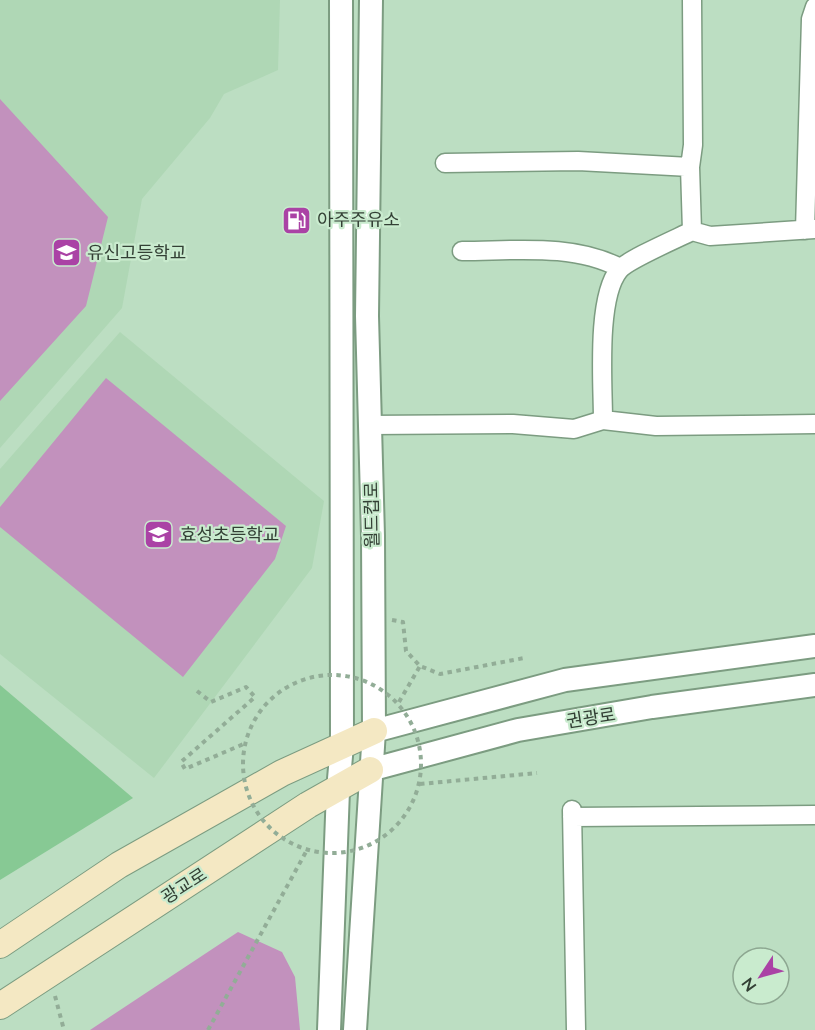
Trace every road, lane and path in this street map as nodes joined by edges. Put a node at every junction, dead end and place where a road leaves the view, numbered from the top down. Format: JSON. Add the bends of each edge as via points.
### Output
{"nodes":[{"id":1,"x":341,"y":0,"type":"edge"},
{"id":2,"x":371,"y":0,"type":"edge"},
{"id":3,"x":692,"y":0,"type":"edge"},
{"id":4,"x":815,"y":7,"type":"edge"},
{"id":5,"x":445,"y":163,"type":"dead end"},
{"id":6,"x":690,"y":167,"type":"junction"},
{"id":7,"x":810,"y":230,"type":"edge"},
{"id":8,"x":692,"y":231,"type":"junction"},
{"id":9,"x":462,"y":251,"type":"dead end"},
{"id":10,"x":620,"y":268,"type":"junction"},
{"id":11,"x":603,"y":420,"type":"junction"},
{"id":12,"x":369,"y":424,"type":"junction"},
{"id":13,"x":815,"y":424,"type":"edge"},
{"id":14,"x":403,"y":622,"type":"dead end"},
{"id":15,"x":815,"y":646,"type":"edge"},
{"id":16,"x":524,"y":658,"type":"dead end"},
{"id":17,"x":420,"y":666,"type":"junction"},
{"id":18,"x":815,"y":685,"type":"edge"},
{"id":19,"x":197,"y":691,"type":"dead end"},
{"id":20,"x":398,"y":703,"type":"junction"},
{"id":21,"x":374,"y":731,"type":"junction"},
{"id":22,"x":246,"y":743,"type":"junction"},
{"id":23,"x":342,"y":745,"type":"junction"},
{"id":24,"x":370,"y":770,"type":"junction"},
{"id":25,"x":537,"y":774,"type":"dead end"},
{"id":26,"x":420,"y":784,"type":"junction"},
{"id":27,"x":338,"y":790,"type":"junction"},
{"id":28,"x":815,"y":815,"type":"edge"},
{"id":29,"x":307,"y":850,"type":"junction"},
{"id":30,"x":0,"y":945,"type":"edge"},
{"id":31,"x":50,"y":973,"type":"junction"},
{"id":32,"x":0,"y":1006,"type":"edge"},
{"id":33,"x":64,"y":1030,"type":"edge"},
{"id":34,"x":208,"y":1030,"type":"edge"},
{"id":35,"x":329,"y":1030,"type":"edge"},
{"id":36,"x":355,"y":1030,"type":"edge"},
{"id":37,"x":576,"y":1030,"type":"edge"}],
"edges":[{"from":1,"to":23,"type":"street","name":"월드컵로"},
{"from":2,"to":12,"type":"street","name":"월드컵로","via":[[366,316]]},
{"from":3,"to":6,"type":"street"},
{"from":4,"to":7,"type":"street","via":[[811,19]]},
{"from":5,"to":6,"type":"street","via":[[578,161]]},
{"from":6,"to":8,"type":"street"},
{"from":7,"to":8,"type":"street","via":[[710,236]]},
{"from":8,"to":10,"type":"street"},
{"from":9,"to":10,"type":"street","via":[[572,252],[601,258]]},
{"from":10,"to":11,"type":"street","via":[[612,283],[603,330]]},
{"from":11,"to":12,"type":"street","via":[[574,429],[513,424]]},
{"from":11,"to":13,"type":"street","via":[[656,426]]},
{"from":12,"to":21,"type":"street","name":"월드컵로"},
{"from":14,"to":17,"type":"path","via":[[406,651]]},
{"from":15,"to":21,"type":"street","via":[[565,680]]},
{"from":16,"to":17,"type":"path","via":[[440,674]]},
{"from":17,"to":20,"type":"path"},
{"from":18,"to":24,"type":"street","name":"권광로","via":[[518,730]]},
{"from":19,"to":22,"type":"path","via":[[211,702],[246,687],[255,697],[181,762],[185,769]]},
{"from":20,"to":22,"type":"path","bridge":true,"via":[[375,685],[357,678],[319,675],[291,685],[266,703]]},
{"from":20,"to":26,"type":"path","bridge":true,"via":[[414,727],[422,755]]},
{"from":21,"to":23,"type":"main road"},
{"from":21,"to":24,"type":"street","name":"월드컵로"},
{"from":22,"to":29,"type":"path","bridge":true,"via":[[244,778],[259,815],[272,830]]},
{"from":23,"to":27,"type":"street","name":"월드컵로"},
{"from":23,"to":30,"type":"main road","via":[[282,773],[119,865]]},
{"from":24,"to":27,"type":"main road","name":"광교로"},
{"from":24,"to":36,"type":"street","name":"월드컵로"},
{"from":25,"to":26,"type":"path"},
{"from":26,"to":29,"type":"path","bridge":true,"via":[[409,811],[390,833],[365,848],[336,853]]},
{"from":27,"to":31,"type":"main road","name":"광교로","via":[[308,805]]},
{"from":27,"to":35,"type":"street","name":"월드컵로"},
{"from":28,"to":37,"type":"street","via":[[572,813]]},
{"from":29,"to":34,"type":"path"},
{"from":31,"to":32,"type":"main road","name":"광교로"},
{"from":31,"to":33,"type":"path"}]}
